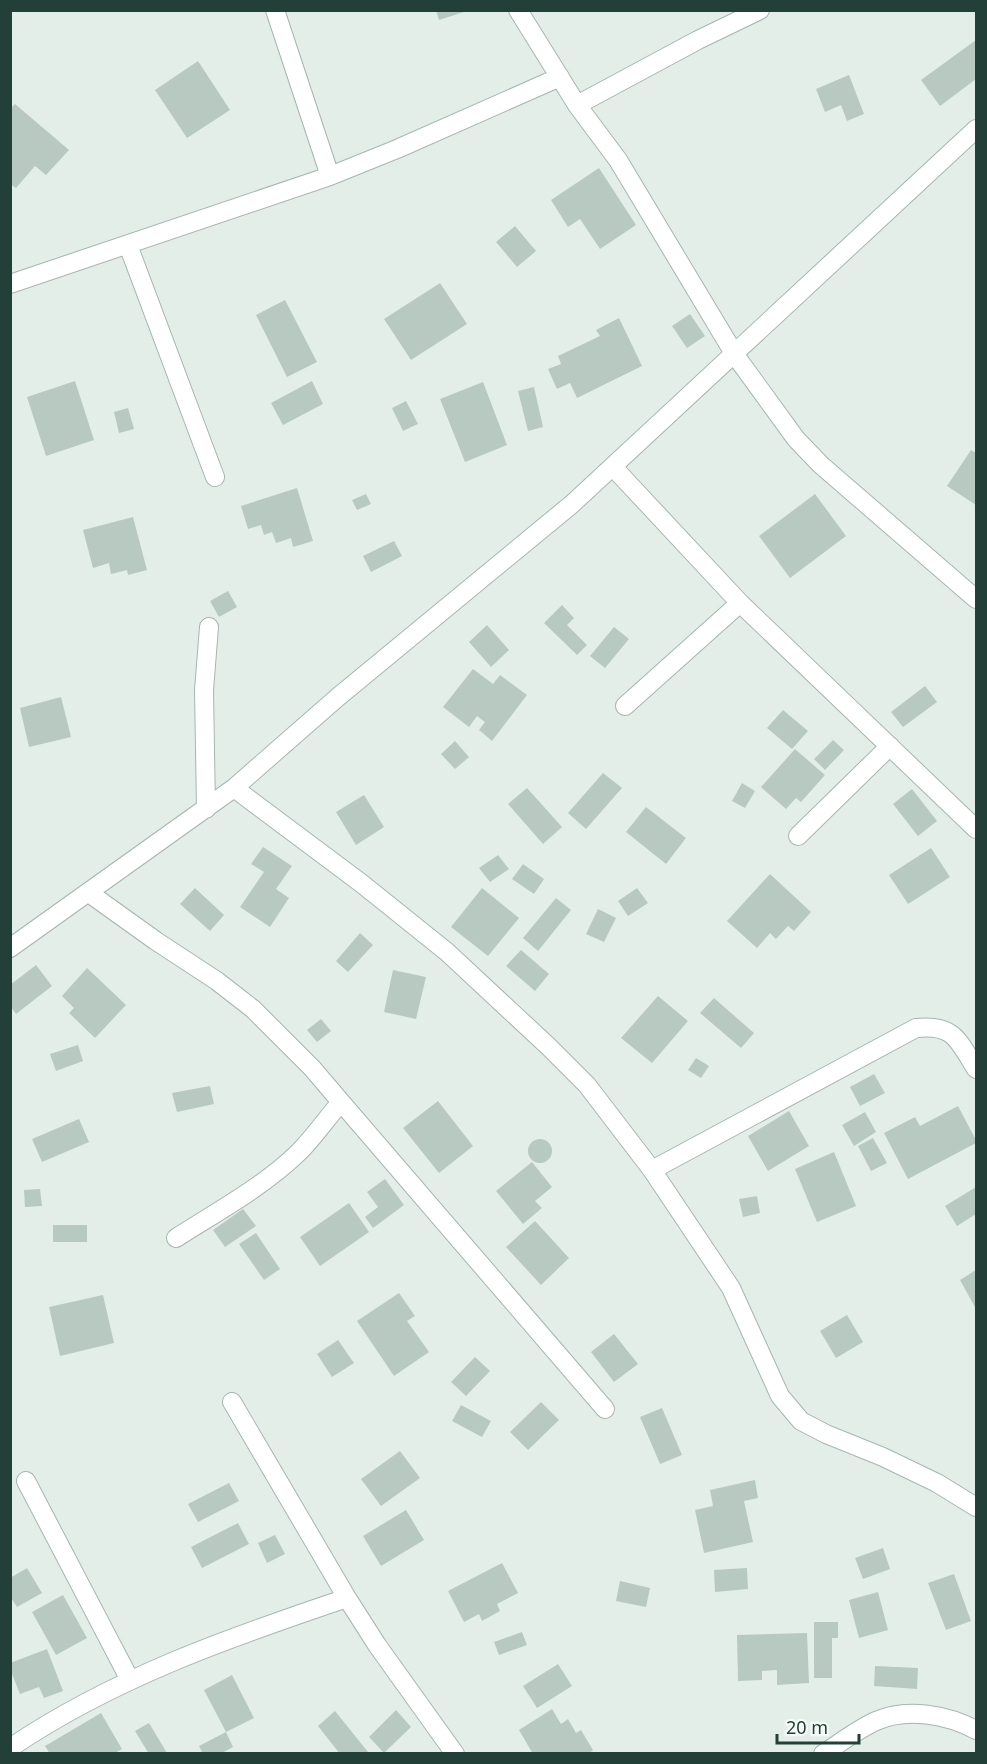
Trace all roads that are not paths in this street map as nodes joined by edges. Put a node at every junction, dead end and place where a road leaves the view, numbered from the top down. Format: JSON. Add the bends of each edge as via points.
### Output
{"nodes":[{"id":1,"x":275,"y":10,"type":"edge"},
{"id":2,"x":518,"y":10,"type":"edge"},
{"id":3,"x":760,"y":10,"type":"edge"},
{"id":4,"x":561,"y":77,"type":"junction"},
{"id":5,"x":577,"y":105,"type":"junction"},
{"id":6,"x":976,"y":129,"type":"edge"},
{"id":7,"x":330,"y":176,"type":"junction"},
{"id":8,"x":128,"y":245,"type":"junction"},
{"id":9,"x":10,"y":284,"type":"edge"},
{"id":10,"x":735,"y":355,"type":"junction"},
{"id":11,"x":613,"y":467,"type":"junction"},
{"id":12,"x":215,"y":477,"type":"dead end"},
{"id":13,"x":976,"y":599,"type":"edge"},
{"id":14,"x":740,"y":603,"type":"junction"},
{"id":15,"x":209,"y":627,"type":"dead end"},
{"id":16,"x":625,"y":706,"type":"dead end"},
{"id":17,"x":890,"y":746,"type":"junction"},
{"id":18,"x":234,"y":788,"type":"junction"},
{"id":19,"x":206,"y":809,"type":"junction"},
{"id":20,"x":976,"y":829,"type":"edge"},
{"id":21,"x":798,"y":836,"type":"dead end"},
{"id":22,"x":89,"y":893,"type":"junction"},
{"id":23,"x":10,"y":948,"type":"edge"},
{"id":24,"x":976,"y":1069,"type":"edge"},
{"id":25,"x":341,"y":1102,"type":"junction"},
{"id":26,"x":652,"y":1170,"type":"junction"},
{"id":27,"x":176,"y":1238,"type":"dead end"},
{"id":28,"x":232,"y":1402,"type":"dead end"},
{"id":29,"x":605,"y":1409,"type":"dead end"},
{"id":30,"x":26,"y":1481,"type":"dead end"},
{"id":31,"x":976,"y":1507,"type":"edge"},
{"id":32,"x":347,"y":1598,"type":"junction"},
{"id":33,"x":130,"y":1680,"type":"junction"},
{"id":34,"x":976,"y":1730,"type":"edge"},
{"id":35,"x":10,"y":1748,"type":"edge"},
{"id":36,"x":456,"y":1754,"type":"edge"},
{"id":37,"x":823,"y":1754,"type":"edge"}],
"edges":[{"from":1,"to":7,"type":"street"},
{"from":2,"to":4,"type":"street"},
{"from":3,"to":5,"type":"street"},
{"from":4,"to":5,"type":"street"},
{"from":4,"to":7,"type":"street"},
{"from":5,"to":10,"type":"street","via":[[618,160]]},
{"from":6,"to":10,"type":"street"},
{"from":7,"to":8,"type":"street"},
{"from":8,"to":9,"type":"street"},
{"from":8,"to":12,"type":"street"},
{"from":10,"to":11,"type":"street"},
{"from":10,"to":13,"type":"street","via":[[796,439],[821,465]]},
{"from":11,"to":14,"type":"street"},
{"from":11,"to":18,"type":"street"},
{"from":14,"to":16,"type":"street"},
{"from":14,"to":17,"type":"street"},
{"from":15,"to":19,"type":"street","via":[[204,690]]},
{"from":17,"to":20,"type":"street"},
{"from":17,"to":21,"type":"street"},
{"from":18,"to":19,"type":"street"},
{"from":18,"to":26,"type":"street","via":[[362,883],[456,960],[587,1084]]},
{"from":19,"to":22,"type":"street"},
{"from":22,"to":23,"type":"street"},
{"from":22,"to":25,"type":"street","via":[[254,1009]]},
{"from":24,"to":26,"type":"street","via":[[954,1035],[934,1026],[916,1028]]},
{"from":25,"to":27,"type":"street","via":[[299,1152],[250,1191]]},
{"from":25,"to":29,"type":"street"},
{"from":26,"to":31,"type":"street","via":[[731,1287],[780,1396],[801,1421],[938,1483]]},
{"from":28,"to":32,"type":"street"},
{"from":30,"to":33,"type":"street"},
{"from":32,"to":33,"type":"street"},
{"from":32,"to":36,"type":"street"},
{"from":33,"to":35,"type":"street"},
{"from":34,"to":37,"type":"street","via":[[963,1723],[906,1713],[876,1721]]}]}
